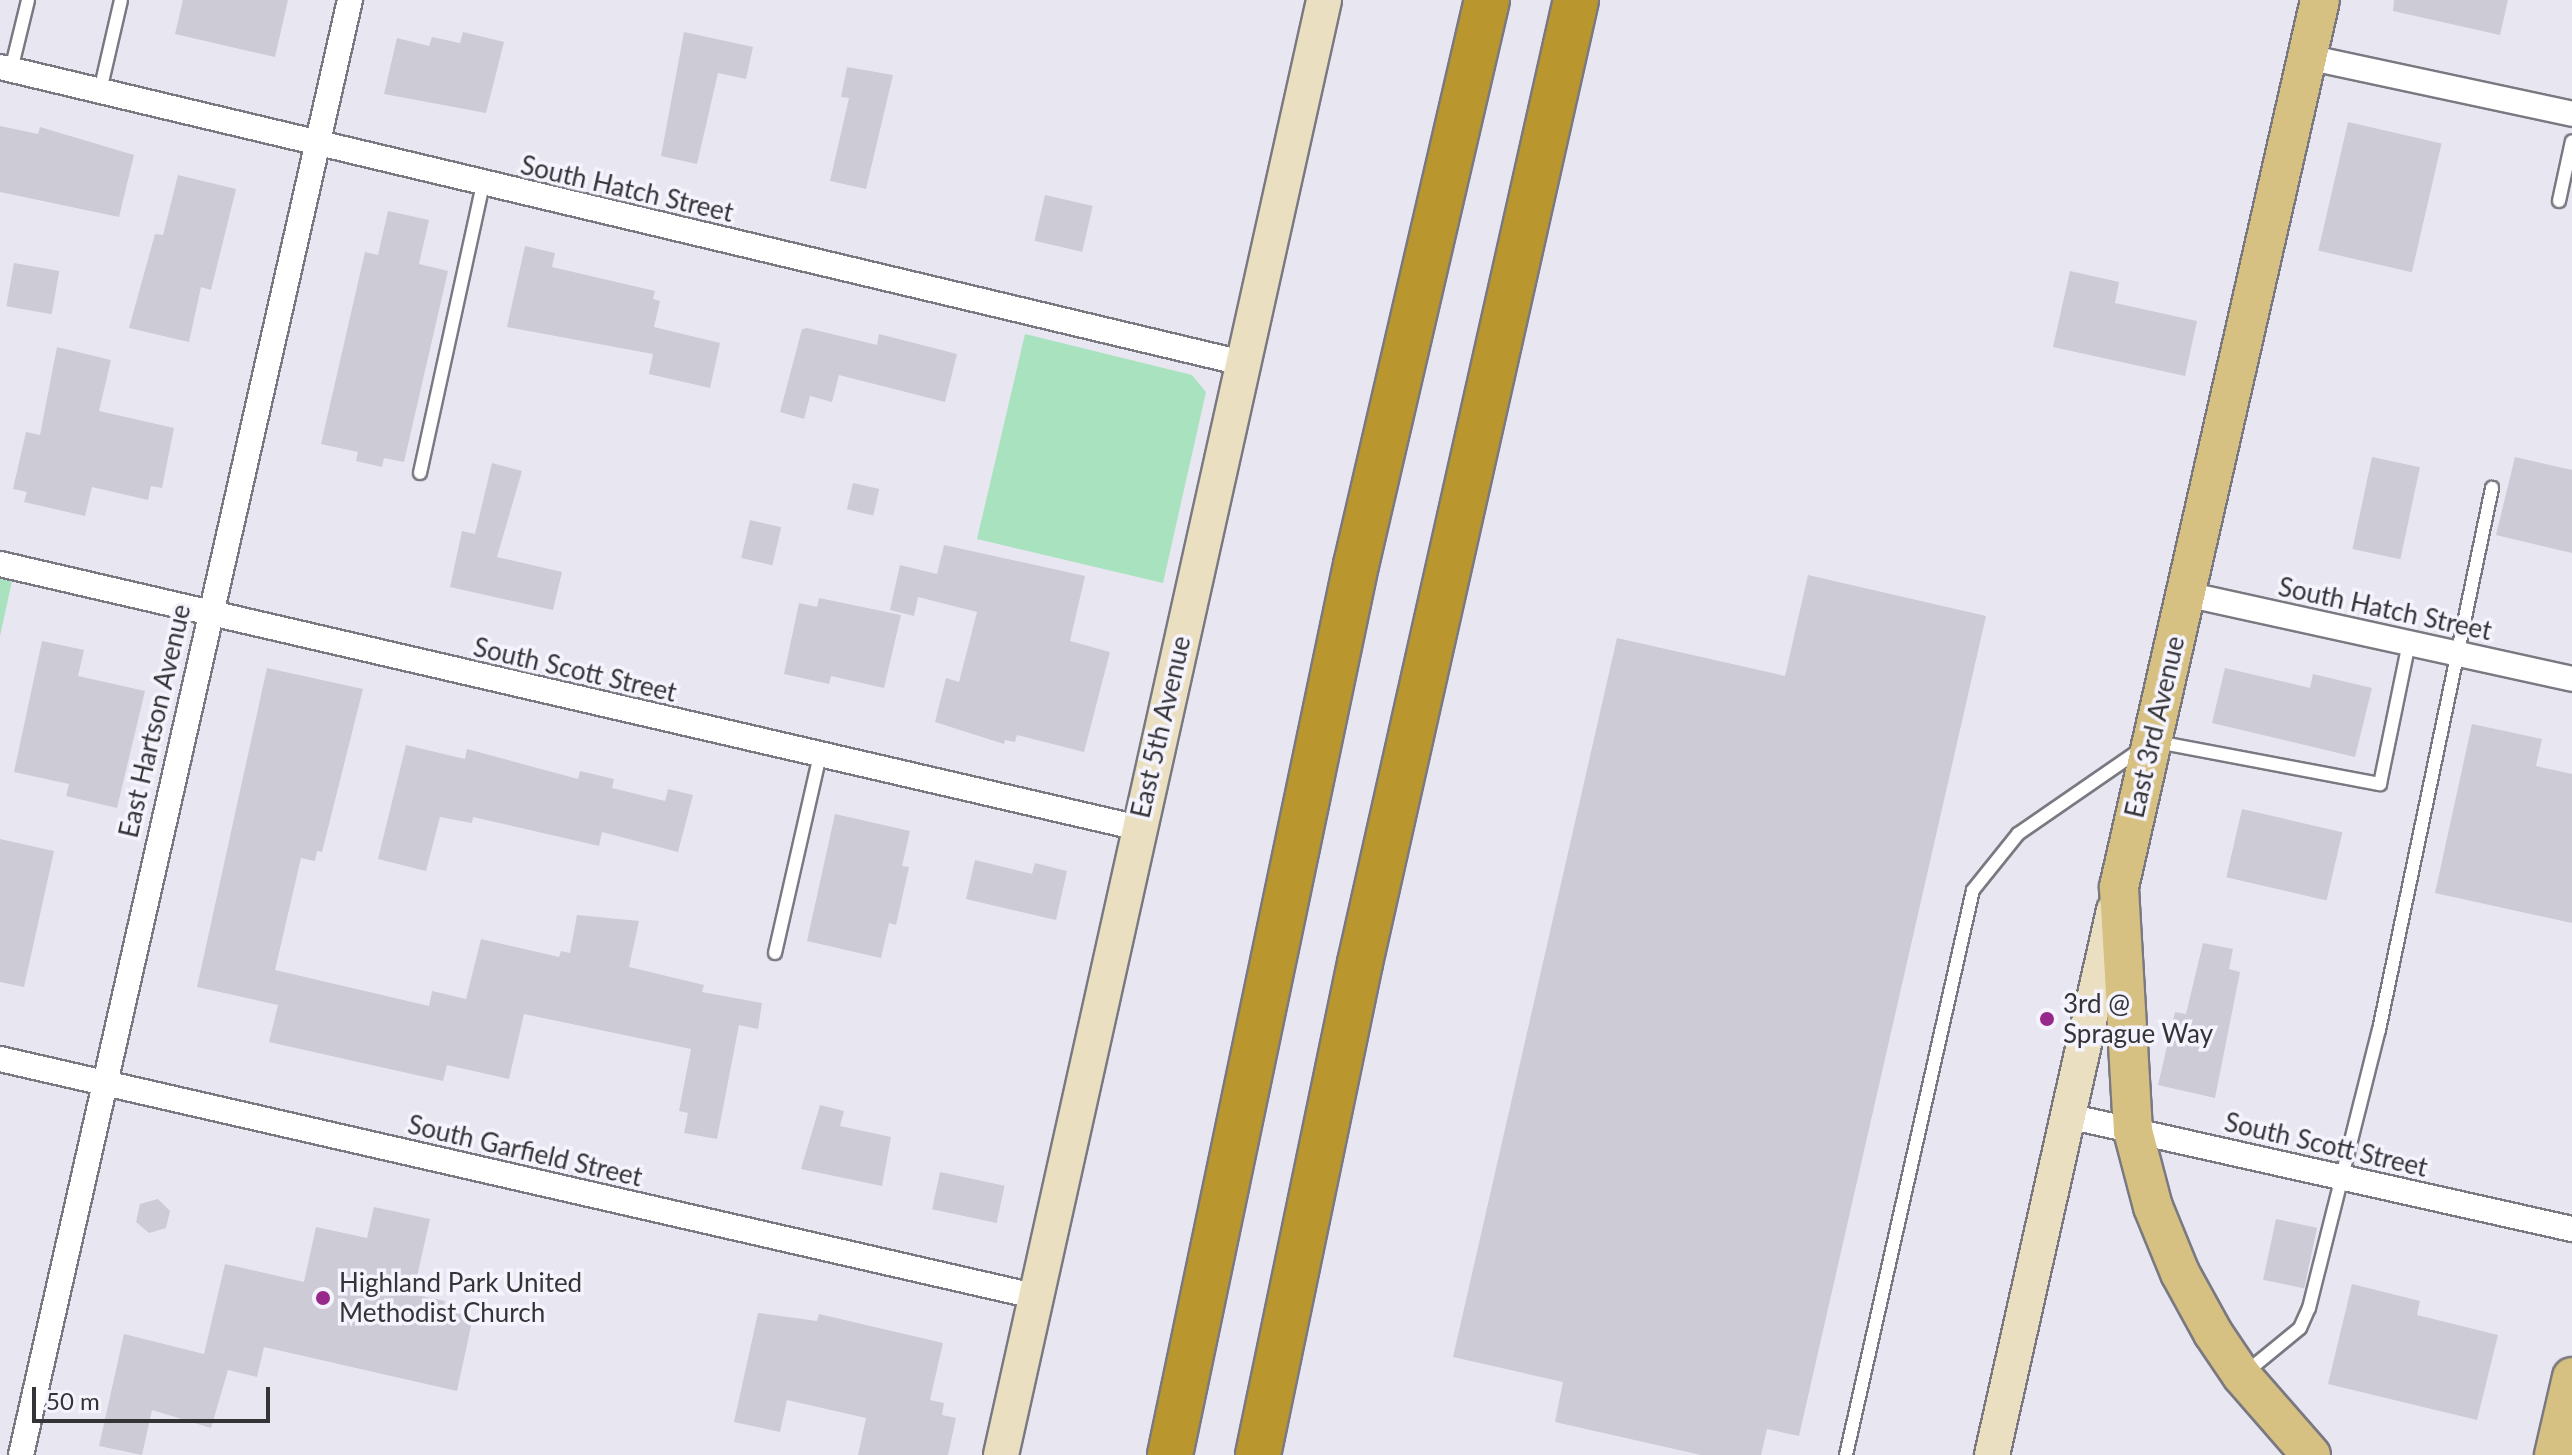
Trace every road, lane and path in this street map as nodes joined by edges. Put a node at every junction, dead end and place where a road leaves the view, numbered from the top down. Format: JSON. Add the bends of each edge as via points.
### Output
{"nodes":[{"id":1,"x":28,"y":0,"type":"edge"},
{"id":2,"x":121,"y":0,"type":"edge"},
{"id":3,"x":350,"y":0,"type":"edge"},
{"id":4,"x":1324,"y":0,"type":"edge"},
{"id":5,"x":1487,"y":0,"type":"edge"},
{"id":6,"x":1576,"y":0,"type":"edge"},
{"id":7,"x":2320,"y":0,"type":"edge"},
{"id":8,"x":2307,"y":57,"type":"junction"},
{"id":9,"x":5,"y":68,"type":"edge"},
{"id":10,"x":100,"y":91,"type":"junction"},
{"id":11,"x":2572,"y":114,"type":"edge"},
{"id":12,"x":2572,"y":141,"type":"edge"},
{"id":13,"x":317,"y":145,"type":"junction"},
{"id":14,"x":483,"y":184,"type":"junction"},
{"id":15,"x":2559,"y":201,"type":"dead end"},
{"id":16,"x":1242,"y":363,"type":"junction"},
{"id":17,"x":420,"y":473,"type":"dead end"},
{"id":18,"x":2492,"y":488,"type":"dead end"},
{"id":19,"x":0,"y":564,"type":"edge"},
{"id":20,"x":2186,"y":594,"type":"junction"},
{"id":21,"x":208,"y":614,"type":"junction"},
{"id":22,"x":2409,"y":643,"type":"junction"},
{"id":23,"x":2456,"y":654,"type":"junction"},
{"id":24,"x":2572,"y":679,"type":"edge"},
{"id":25,"x":2152,"y":741,"type":"junction"},
{"id":26,"x":820,"y":755,"type":"junction"},
{"id":27,"x":1139,"y":828,"type":"junction"},
{"id":28,"x":2119,"y":887,"type":"junction"},
{"id":29,"x":775,"y":953,"type":"dead end"},
{"id":30,"x":1271,"y":960,"type":"junction"},
{"id":31,"x":1360,"y":963,"type":"junction"},
{"id":32,"x":0,"y":1059,"type":"edge"},
{"id":33,"x":103,"y":1083,"type":"junction"},
{"id":34,"x":2068,"y":1116,"type":"junction"},
{"id":35,"x":2133,"y":1131,"type":"junction"},
{"id":36,"x":2341,"y":1177,"type":"junction"},
{"id":37,"x":2572,"y":1229,"type":"edge"},
{"id":38,"x":1038,"y":1297,"type":"junction"},
{"id":39,"x":2242,"y":1376,"type":"junction"},
{"id":40,"x":2572,"y":1377,"type":"edge"},
{"id":41,"x":21,"y":1455,"type":"edge"},
{"id":42,"x":1001,"y":1455,"type":"edge"},
{"id":43,"x":1147,"y":1455,"type":"edge"},
{"id":44,"x":1170,"y":1455,"type":"edge"},
{"id":45,"x":1258,"y":1455,"type":"edge"},
{"id":46,"x":1280,"y":1455,"type":"edge"},
{"id":47,"x":1846,"y":1455,"type":"edge"},
{"id":48,"x":1992,"y":1455,"type":"edge"},
{"id":49,"x":2311,"y":1455,"type":"edge"},
{"id":50,"x":2554,"y":1455,"type":"edge"}],
"edges":[{"from":1,"to":9,"type":"lane"},
{"from":2,"to":10,"type":"lane"},
{"from":3,"to":13,"type":"street","name":"East Hartson Avenue"},
{"from":4,"to":16,"type":"street","name":"East 5th Avenue"},
{"from":5,"to":30,"type":"highway","via":[[1448,153]]},
{"from":6,"to":31,"type":"highway"},
{"from":7,"to":8,"type":"main road","name":"East 3rd Avenue"},
{"from":8,"to":11,"type":"street"},
{"from":8,"to":20,"type":"main road","name":"East 3rd Avenue"},
{"from":9,"to":10,"type":"street","name":"South Hatch Street"},
{"from":10,"to":13,"type":"street","name":"South Hatch Street"},
{"from":12,"to":15,"type":"lane"},
{"from":13,"to":14,"type":"street","name":"South Hatch Street"},
{"from":13,"to":21,"type":"street","name":"East Hartson Avenue"},
{"from":14,"to":16,"type":"street","name":"South Hatch Street"},
{"from":14,"to":17,"type":"lane"},
{"from":16,"to":27,"type":"street","name":"East 5th Avenue"},
{"from":18,"to":23,"type":"lane"},
{"from":19,"to":21,"type":"street","name":"South Scott Street"},
{"from":20,"to":22,"type":"street","name":"South Hatch Street"},
{"from":20,"to":25,"type":"main road","name":"East 3rd Avenue"},
{"from":21,"to":26,"type":"street","name":"South Scott Street"},
{"from":21,"to":33,"type":"street","name":"East Hartson Avenue"},
{"from":22,"to":23,"type":"street","name":"South Hatch Street"},
{"from":22,"to":25,"type":"lane","via":[[2380,784]]},
{"from":23,"to":24,"type":"street","name":"South Hatch Street"},
{"from":23,"to":36,"type":"lane","via":[[2379,1030]]},
{"from":25,"to":28,"type":"main road","name":"East 3rd Avenue"},
{"from":25,"to":47,"type":"lane","via":[[2018,834],[1973,890]]},
{"from":26,"to":27,"type":"street","name":"South Scott Street"},
{"from":26,"to":29,"type":"lane"},
{"from":27,"to":38,"type":"street","name":"East 5th Avenue"},
{"from":28,"to":34,"type":"street","name":"East 3rd Avenue"},
{"from":28,"to":35,"type":"main road"},
{"from":30,"to":43,"type":"highway"},
{"from":30,"to":44,"type":"highway"},
{"from":31,"to":45,"type":"highway"},
{"from":31,"to":46,"type":"highway"},
{"from":32,"to":33,"type":"street","name":"South Garfield Street"},
{"from":33,"to":38,"type":"street","name":"South Garfield Street"},
{"from":33,"to":41,"type":"street","name":"East Hartson Avenue"},
{"from":34,"to":35,"type":"street","name":"South Scott Street"},
{"from":34,"to":48,"type":"street","name":"East 3rd Avenue"},
{"from":35,"to":36,"type":"street","name":"South Scott Street"},
{"from":35,"to":39,"type":"main road","via":[[2153,1207],[2180,1273]]},
{"from":36,"to":37,"type":"street","name":"South Scott Street"},
{"from":36,"to":39,"type":"lane","via":[[2304,1322]]},
{"from":38,"to":42,"type":"street","name":"East 5th Avenue"},
{"from":39,"to":49,"type":"main road"},
{"from":40,"to":50,"type":"main road"}]}
